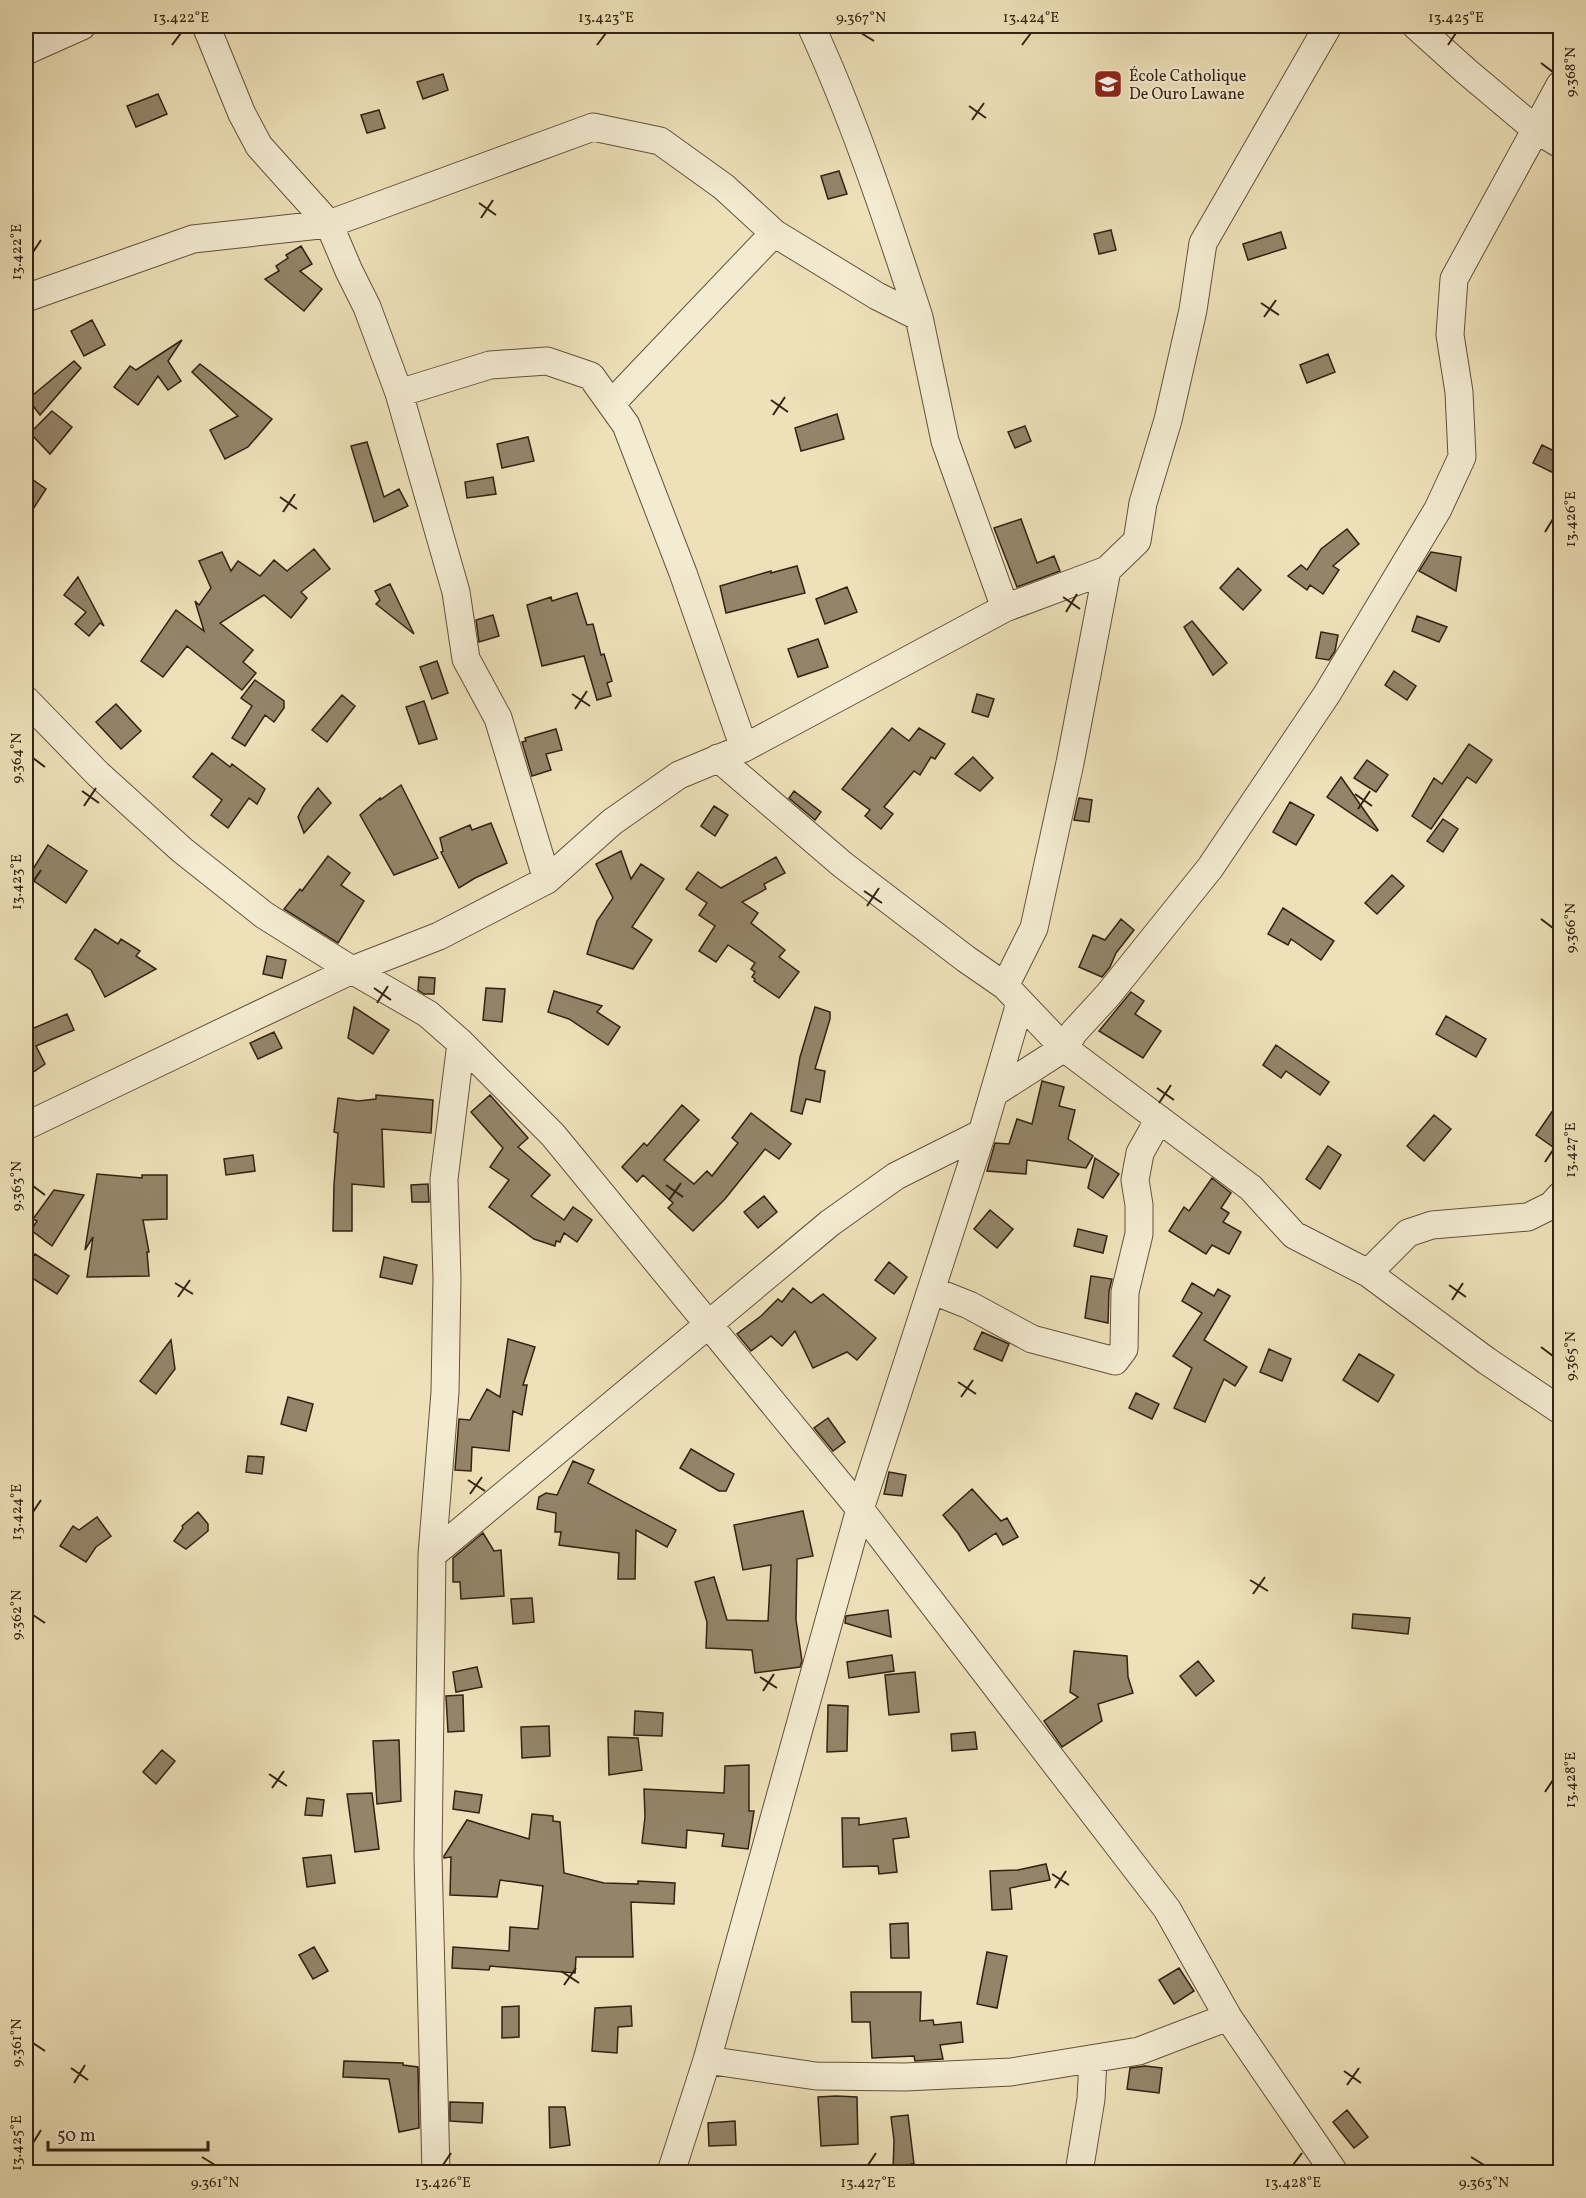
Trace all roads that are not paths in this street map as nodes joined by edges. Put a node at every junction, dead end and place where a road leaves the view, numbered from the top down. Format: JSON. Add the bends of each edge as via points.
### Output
{"nodes":[{"id":1,"x":82,"y":26,"type":"edge"},
{"id":2,"x":206,"y":26,"type":"edge"},
{"id":3,"x":811,"y":26,"type":"edge"},
{"id":4,"x":1328,"y":26,"type":"edge"},
{"id":5,"x":1416,"y":26,"type":"edge"},
{"id":6,"x":26,"y":51,"type":"edge"},
{"id":7,"x":1560,"y":85,"type":"edge"},
{"id":8,"x":1535,"y":129,"type":"junction"},
{"id":9,"x":1560,"y":144,"type":"edge"},
{"id":10,"x":329,"y":224,"type":"junction"},
{"id":11,"x":774,"y":233,"type":"junction"},
{"id":12,"x":26,"y":298,"type":"edge"},
{"id":13,"x":919,"y":317,"type":"junction"},
{"id":14,"x":399,"y":393,"type":"junction"},
{"id":15,"x":611,"y":404,"type":"junction"},
{"id":16,"x":1107,"y":570,"type":"junction"},
{"id":17,"x":1005,"y":608,"type":"junction"},
{"id":18,"x":26,"y":700,"type":"edge"},
{"id":19,"x":744,"y":748,"type":"junction"},
{"id":20,"x":718,"y":758,"type":"junction"},
{"id":21,"x":547,"y":880,"type":"junction"},
{"id":22,"x":352,"y":970,"type":"junction"},
{"id":23,"x":1013,"y":994,"type":"junction"},
{"id":24,"x":461,"y":1043,"type":"junction"},
{"id":25,"x":1064,"y":1048,"type":"junction"},
{"id":26,"x":994,"y":1093,"type":"junction"},
{"id":27,"x":1159,"y":1119,"type":"junction"},
{"id":28,"x":26,"y":1126,"type":"edge"},
{"id":29,"x":982,"y":1133,"type":"junction"},
{"id":30,"x":1560,"y":1196,"type":"edge"},
{"id":31,"x":1368,"y":1273,"type":"junction"},
{"id":32,"x":931,"y":1290,"type":"junction"},
{"id":33,"x":707,"y":1324,"type":"junction"},
{"id":34,"x":1560,"y":1410,"type":"edge"},
{"id":35,"x":860,"y":1509,"type":"junction"},
{"id":36,"x":432,"y":1555,"type":"junction"},
{"id":37,"x":1228,"y":2017,"type":"junction"},
{"id":38,"x":1093,"y":2059,"type":"junction"},
{"id":39,"x":707,"y":2060,"type":"junction"},
{"id":40,"x":436,"y":2172,"type":"edge"},
{"id":41,"x":671,"y":2172,"type":"edge"},
{"id":42,"x":1078,"y":2172,"type":"edge"},
{"id":43,"x":1334,"y":2172,"type":"edge"}],
"edges":[{"from":1,"to":6,"type":"street"},
{"from":2,"to":10,"type":"street","via":[[259,146]]},
{"from":3,"to":13,"type":"street","via":[[887,217]]},
{"from":4,"to":16,"type":"street","via":[[1203,243],[1193,310],[1168,420],[1143,503],[1137,541]]},
{"from":5,"to":8,"type":"street"},
{"from":7,"to":8,"type":"street"},
{"from":8,"to":9,"type":"street"},
{"from":8,"to":25,"type":"street","via":[[1454,279],[1450,335],[1459,392],[1462,456],[1438,510],[1327,694],[1210,868]]},
{"from":10,"to":11,"type":"street","via":[[593,128],[660,141],[724,188]]},
{"from":10,"to":12,"type":"street","via":[[193,239]]},
{"from":10,"to":14,"type":"street","via":[[368,307]]},
{"from":11,"to":13,"type":"street"},
{"from":11,"to":15,"type":"street"},
{"from":13,"to":17,"type":"street","via":[[945,441]]},
{"from":14,"to":15,"type":"street","via":[[490,365],[547,361],[591,376]]},
{"from":14,"to":21,"type":"street","via":[[456,592],[466,658],[498,718]]},
{"from":15,"to":19,"type":"street","via":[[626,425]]},
{"from":16,"to":17,"type":"street"},
{"from":16,"to":23,"type":"street","via":[[1034,928]]},
{"from":17,"to":19,"type":"street"},
{"from":18,"to":22,"type":"street","via":[[182,850],[264,915]]},
{"from":19,"to":20,"type":"street"},
{"from":20,"to":21,"type":"street","via":[[679,775],[612,822]]},
{"from":20,"to":23,"type":"street","via":[[843,865]]},
{"from":21,"to":22,"type":"street","via":[[439,936]]},
{"from":22,"to":24,"type":"street","via":[[428,1014]]},
{"from":22,"to":28,"type":"street"},
{"from":23,"to":25,"type":"street"},
{"from":23,"to":26,"type":"street"},
{"from":24,"to":33,"type":"street","via":[[553,1135]]},
{"from":24,"to":36,"type":"street","via":[[444,1179],[445,1392]]},
{"from":25,"to":26,"type":"street"},
{"from":25,"to":27,"type":"street"},
{"from":26,"to":29,"type":"street"},
{"from":27,"to":31,"type":"street","via":[[1251,1188],[1294,1235]]},
{"from":27,"to":32,"type":"street","via":[[1140,1153],[1135,1180],[1140,1234],[1125,1292],[1124,1349],[1115,1361],[1032,1338]]},
{"from":29,"to":32,"type":"street"},
{"from":29,"to":33,"type":"street","via":[[896,1176],[830,1223]]},
{"from":30,"to":31,"type":"street","via":[[1552,1205],[1528,1217],[1432,1226],[1408,1233]]},
{"from":31,"to":34,"type":"street","via":[[1486,1361]]},
{"from":32,"to":35,"type":"street"},
{"from":33,"to":35,"type":"street"},
{"from":33,"to":36,"type":"street"},
{"from":35,"to":37,"type":"street","via":[[1167,1908]]},
{"from":35,"to":39,"type":"street"},
{"from":36,"to":40,"type":"street","via":[[428,1856]]},
{"from":37,"to":38,"type":"street","via":[[1138,2051]]},
{"from":37,"to":43,"type":"street"},
{"from":38,"to":39,"type":"street","via":[[1011,2072],[905,2077],[816,2076]]},
{"from":38,"to":42,"type":"street","via":[[1091,2098]]},
{"from":39,"to":41,"type":"street"}]}
